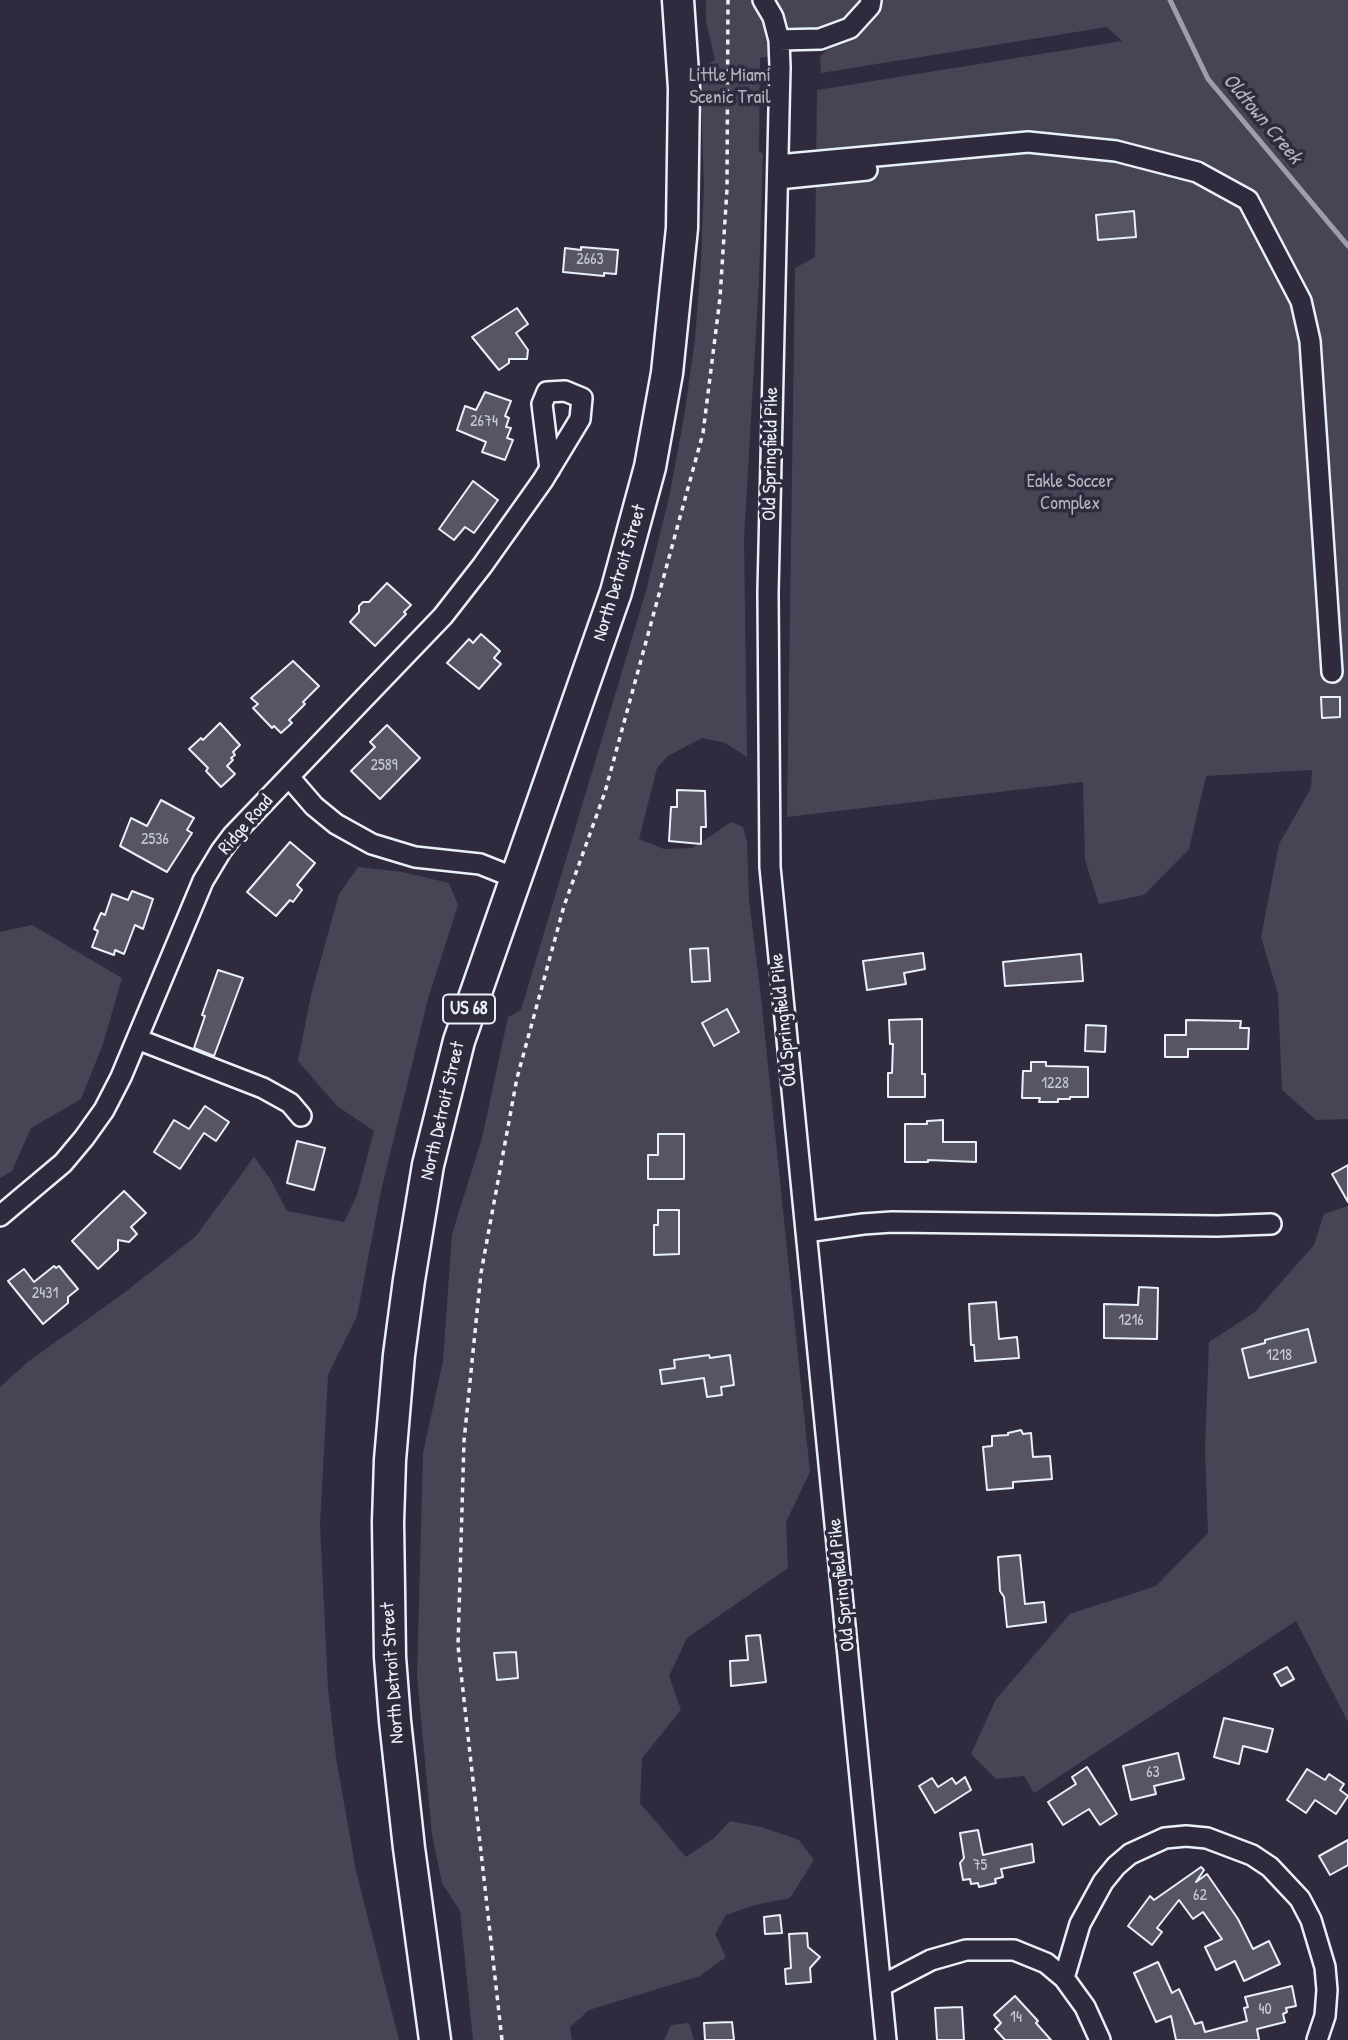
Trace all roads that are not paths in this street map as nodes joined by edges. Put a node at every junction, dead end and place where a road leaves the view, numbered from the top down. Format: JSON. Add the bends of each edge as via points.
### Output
{"nodes":[{"id":1,"x":678,"y":0,"type":"edge"},
{"id":2,"x":763,"y":0,"type":"edge"},
{"id":3,"x":871,"y":0,"type":"edge"},
{"id":4,"x":779,"y":40,"type":"junction"},
{"id":5,"x":778,"y":172,"type":"junction"},
{"id":6,"x":550,"y":469,"type":"dead end"},
{"id":7,"x":1332,"y":672,"type":"dead end"},
{"id":8,"x":289,"y":777,"type":"junction"},
{"id":9,"x":515,"y":878,"type":"junction"},
{"id":10,"x":137,"y":1039,"type":"junction"},
{"id":11,"x":301,"y":1116,"type":"dead end"},
{"id":12,"x":0,"y":1216,"type":"edge"},
{"id":13,"x":1271,"y":1224,"type":"dead end"},
{"id":14,"x":806,"y":1232,"type":"junction"},
{"id":15,"x":1064,"y":1978,"type":"junction"},
{"id":16,"x":881,"y":1986,"type":"junction"},
{"id":17,"x":435,"y":2040,"type":"edge"},
{"id":18,"x":886,"y":2040,"type":"edge"},
{"id":19,"x":1100,"y":2040,"type":"edge"},
{"id":20,"x":1317,"y":2040,"type":"edge"}],
"edges":[{"from":1,"to":9,"type":"highway","name":"North Detroit Street","number":"US 68","via":[[684,88],[682,228],[659,423],[616,592]]},
{"from":2,"to":4,"type":"street","name":"Old Springfield Pike"},
{"from":3,"to":4,"type":"street","via":[[850,28],[820,39]]},
{"from":4,"to":5,"type":"street","name":"Old Springfield Pike"},
{"from":5,"to":7,"type":"street","via":[[1028,142],[1116,151],[1196,172],[1248,200],[1301,301],[1310,341]]},
{"from":5,"to":14,"type":"street","name":"Old Springfield Pike","via":[[768,592],[770,855]]},
{"from":6,"to":8,"type":"street","name":"Ridge Road","via":[[443,616]]},
{"from":8,"to":9,"type":"street","via":[[336,824],[372,844],[415,858],[480,863]]},
{"from":8,"to":10,"type":"street","name":"Ridge Road","via":[[233,835],[203,881]]},
{"from":9,"to":17,"type":"highway","name":"North Detroit Street","number":"US 68","via":[[459,1041],[428,1165],[409,1280],[390,1460],[388,1592],[395,1721]]},
{"from":10,"to":11,"type":"street","via":[[263,1088]]},
{"from":10,"to":12,"type":"street","name":"Ridge Road","via":[[104,1110],[85,1138]]},
{"from":13,"to":14,"type":"street","via":[[892,1222]]},
{"from":14,"to":16,"type":"street","name":"Old Springfield Pike"},
{"from":15,"to":16,"type":"street","via":[[1046,1963],[1014,1950],[965,1950],[931,1960]]},
{"from":15,"to":19,"type":"street","via":[[1085,2007]]},
{"from":15,"to":20,"type":"street","via":[[1090,1902],[1116,1866],[1165,1838],[1207,1838],[1233,1846],[1270,1867],[1306,1910],[1325,1967],[1325,2016]]},
{"from":16,"to":18,"type":"street","name":"Old Springfield Pike"}]}
